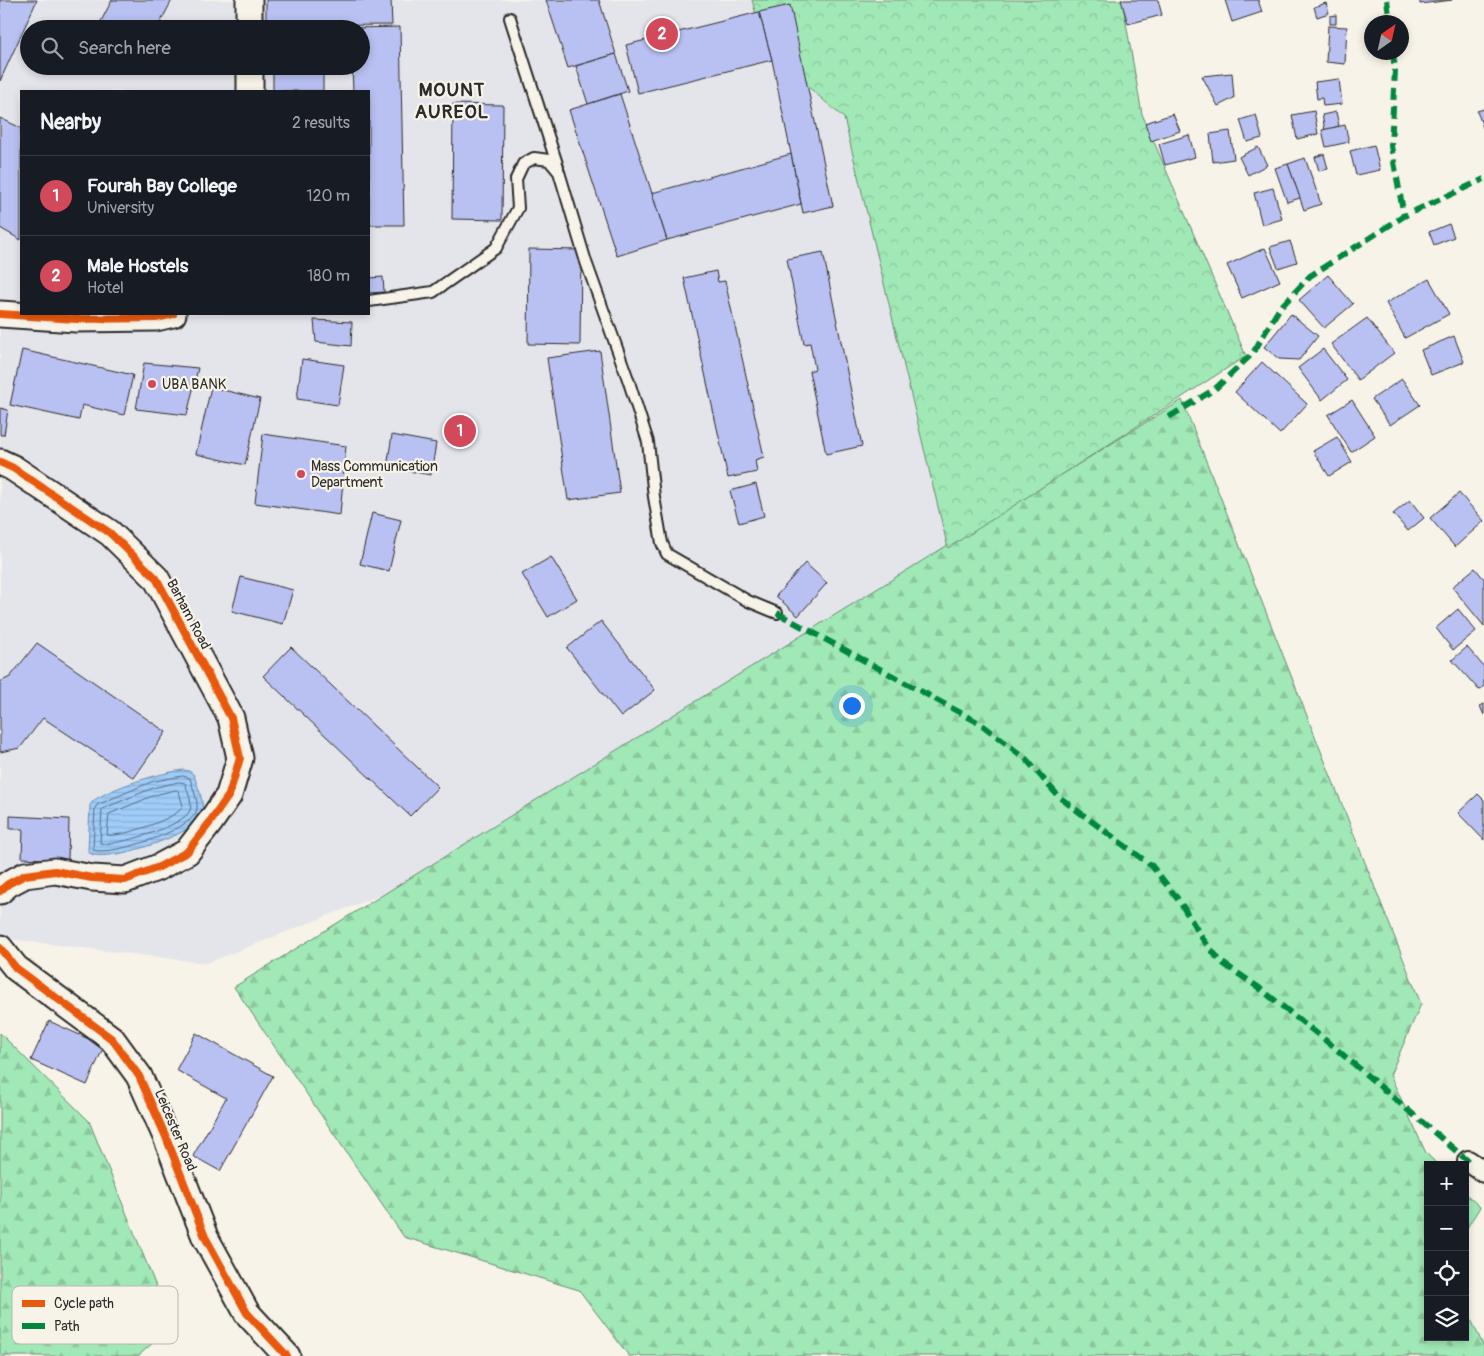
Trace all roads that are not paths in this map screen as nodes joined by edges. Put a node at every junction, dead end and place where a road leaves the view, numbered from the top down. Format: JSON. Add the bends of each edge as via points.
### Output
{"nodes":[{"id":1,"x":249,"y":0,"type":"edge"},
{"id":2,"x":510,"y":18,"type":"dead end"},
{"id":3,"x":249,"y":20,"type":"edge"},
{"id":4,"x":250,"y":75,"type":"edge"},
{"id":5,"x":250,"y":90,"type":"edge"},
{"id":6,"x":559,"y":172,"type":"junction"},
{"id":7,"x":370,"y":300,"type":"edge"},
{"id":8,"x":0,"y":314,"type":"edge"},
{"id":9,"x":169,"y":315,"type":"edge"},
{"id":10,"x":0,"y":462,"type":"edge"},
{"id":11,"x":777,"y":613,"type":"dead end"},
{"id":12,"x":0,"y":891,"type":"edge"},
{"id":13,"x":0,"y":948,"type":"edge"},
{"id":14,"x":287,"y":1356,"type":"edge"}],
"edges":[{"from":1,"to":3,"type":"street"},
{"from":2,"to":6,"type":"lane"},
{"from":4,"to":5,"type":"street"},
{"from":6,"to":7,"type":"lane","via":[[549,160],[534,158],[523,164],[516,179],[518,208],[496,248],[433,292]]},
{"from":6,"to":11,"type":"lane","via":[[586,262],[630,382],[648,442],[654,497],[667,554],[748,601]]},
{"from":8,"to":9,"type":"street","via":[[76,319]]},
{"from":10,"to":12,"type":"street","name":"Barham Road","via":[[110,534],[156,578],[231,718],[240,758],[229,795],[187,852],[125,880],[54,871],[25,875]]},
{"from":13,"to":14,"type":"street","name":"Leicester Road","via":[[16,968],[112,1039],[139,1076],[206,1237],[248,1313]]}]}
